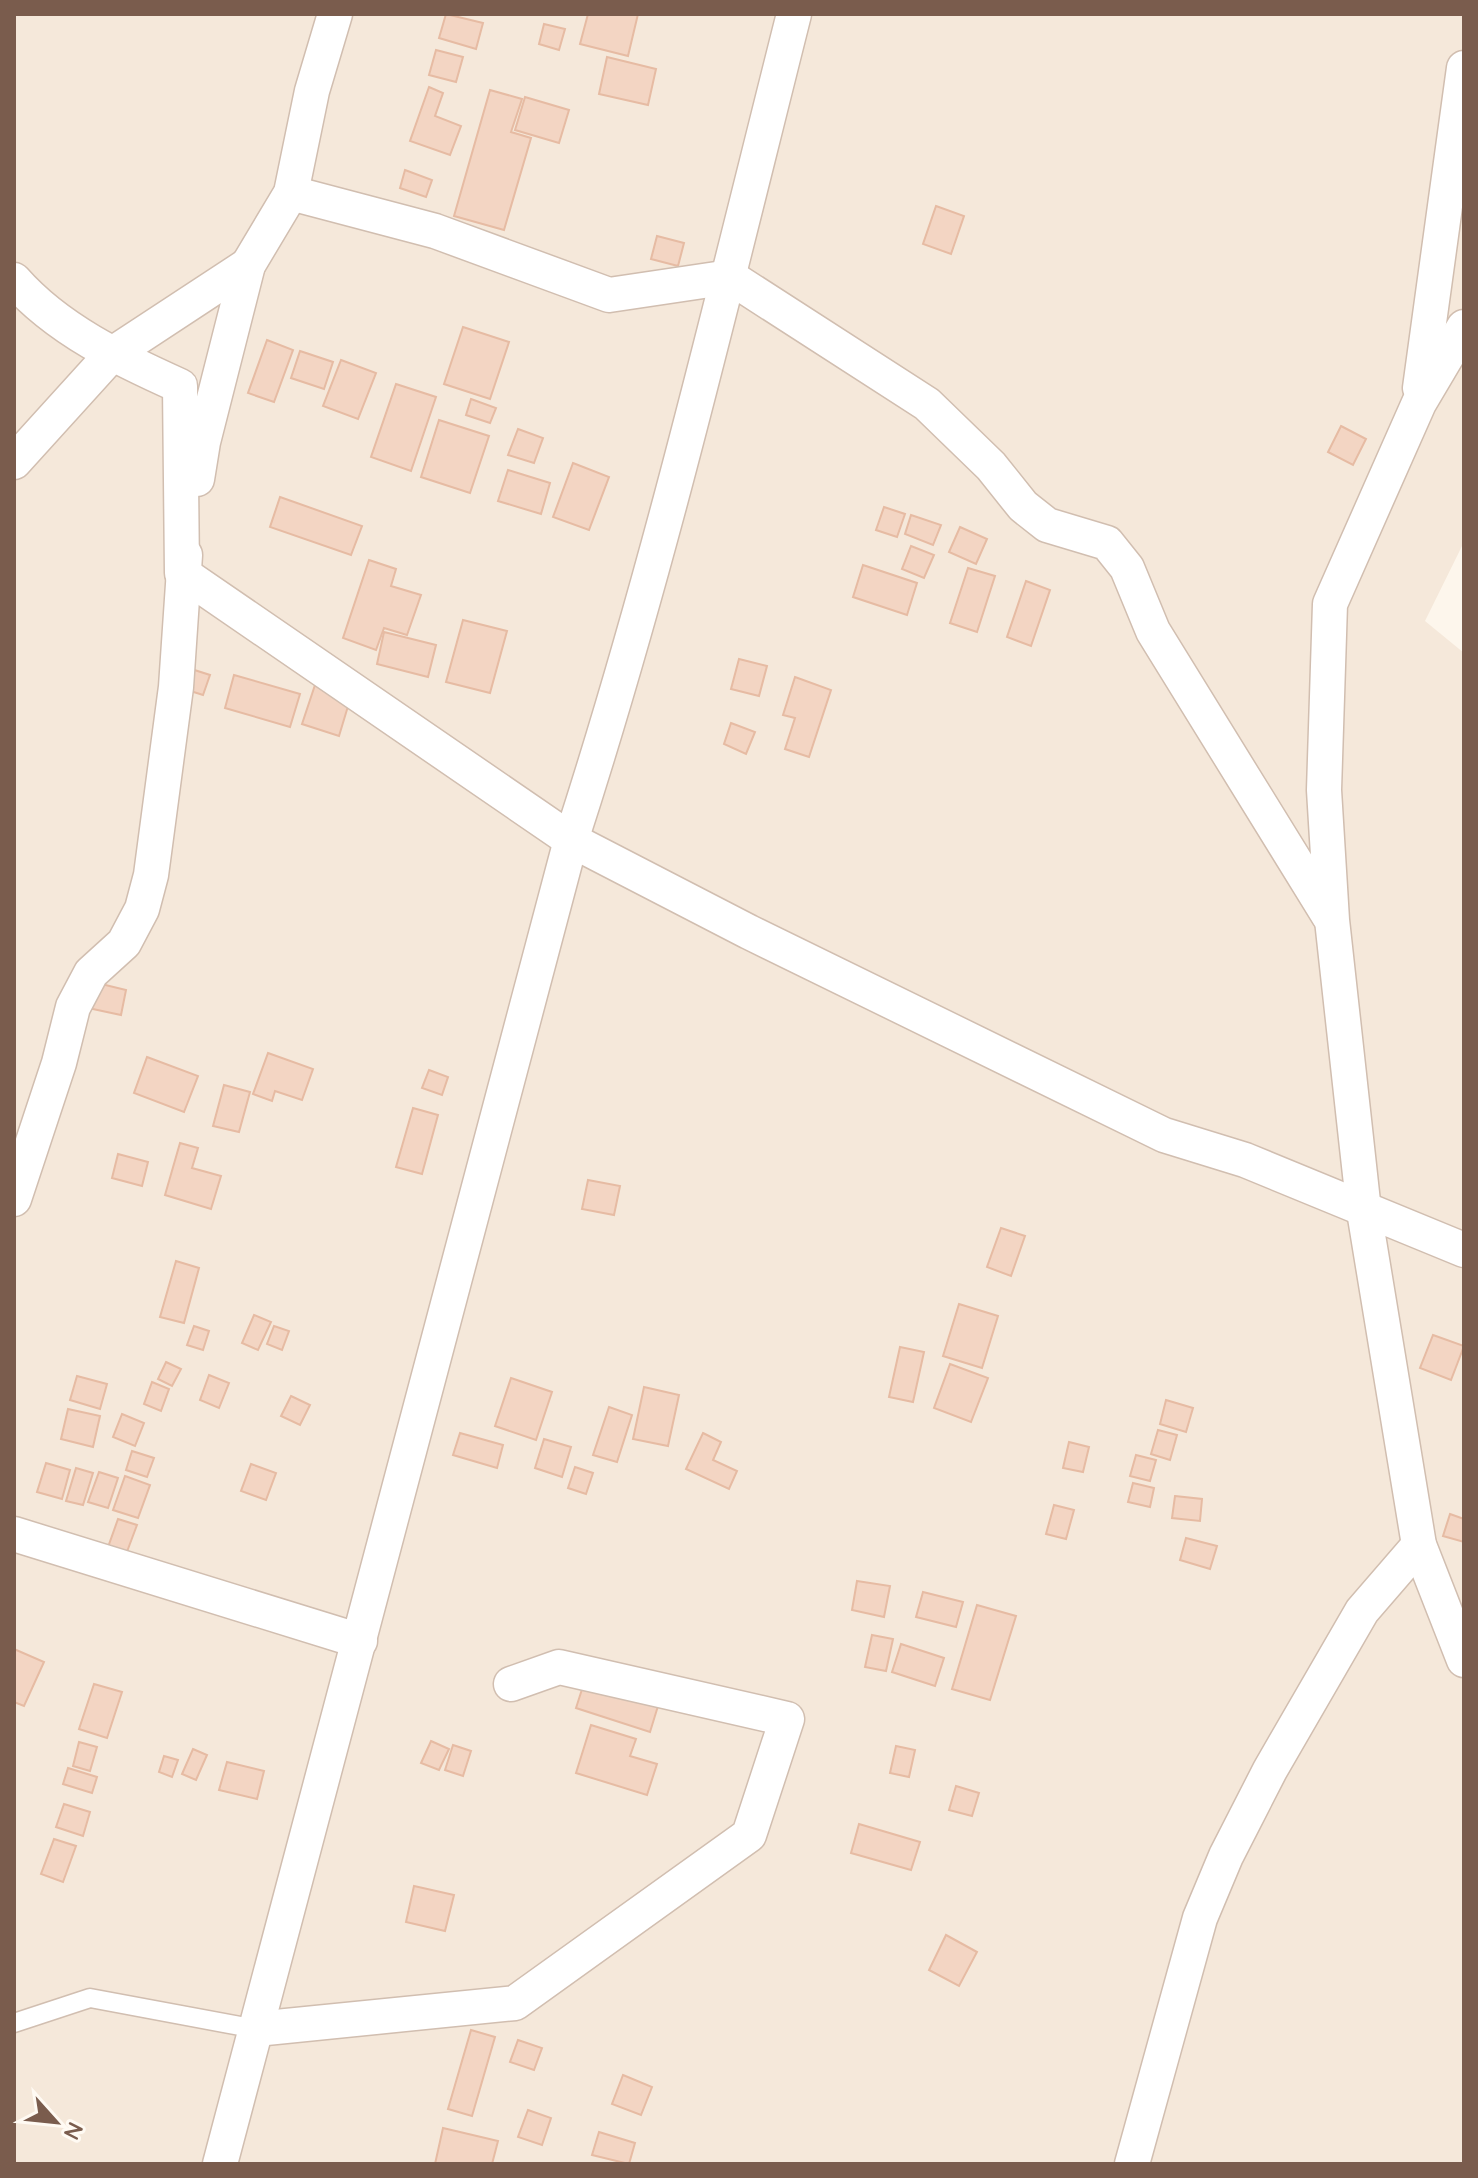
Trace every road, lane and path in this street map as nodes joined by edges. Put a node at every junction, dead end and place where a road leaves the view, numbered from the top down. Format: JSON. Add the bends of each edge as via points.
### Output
{"nodes":[{"id":1,"x":335,"y":14,"type":"edge"},
{"id":2,"x":794,"y":14,"type":"edge"},
{"id":3,"x":1464,"y":68,"type":"edge"},
{"id":4,"x":291,"y":193,"type":"junction"},
{"id":5,"x":248,"y":265,"type":"junction"},
{"id":6,"x":730,"y":277,"type":"junction"},
{"id":7,"x":14,"y":280,"type":"edge"},
{"id":8,"x":1464,"y":327,"type":"edge"},
{"id":9,"x":111,"y":355,"type":"junction"},
{"id":10,"x":1419,"y":403,"type":"junction"},
{"id":11,"x":14,"y":462,"type":"edge"},
{"id":12,"x":182,"y":573,"type":"junction"},
{"id":13,"x":571,"y":840,"type":"junction"},
{"id":14,"x":1332,"y":920,"type":"junction"},
{"id":15,"x":14,"y":1199,"type":"edge"},
{"id":16,"x":1364,"y":1211,"type":"junction"},
{"id":17,"x":1464,"y":1250,"type":"edge"},
{"id":18,"x":14,"y":1534,"type":"edge"},
{"id":19,"x":1419,"y":1545,"type":"junction"},
{"id":20,"x":360,"y":1641,"type":"junction"},
{"id":21,"x":1464,"y":1660,"type":"edge"},
{"id":22,"x":511,"y":1684,"type":"dead end"},
{"id":23,"x":14,"y":2023,"type":"edge"},
{"id":24,"x":256,"y":2029,"type":"junction"},
{"id":25,"x":220,"y":2164,"type":"edge"},
{"id":26,"x":1132,"y":2164,"type":"edge"}],
"edges":[{"from":1,"to":4,"type":"street"},
{"from":2,"to":6,"type":"street"},
{"from":3,"to":10,"type":"street"},
{"from":4,"to":5,"type":"street"},
{"from":4,"to":6,"type":"street","via":[[435,231],[609,295]]},
{"from":5,"to":9,"type":"street"},
{"from":5,"to":12,"type":"street","via":[[203,442]]},
{"from":6,"to":13,"type":"street"},
{"from":6,"to":14,"type":"street","via":[[927,404],[1047,525],[1107,543],[1127,568],[1153,631]]},
{"from":7,"to":9,"type":"street","via":[[34,303]]},
{"from":8,"to":10,"type":"street"},
{"from":9,"to":11,"type":"street"},
{"from":9,"to":12,"type":"street","via":[[180,386]]},
{"from":10,"to":14,"type":"street","via":[[1330,604],[1324,790]]},
{"from":12,"to":13,"type":"street"},
{"from":12,"to":15,"type":"street","via":[[176,687],[142,909],[124,943],[91,973],[73,1007]]},
{"from":13,"to":16,"type":"street","via":[[1164,1135],[1245,1160]]},
{"from":13,"to":20,"type":"street"},
{"from":14,"to":16,"type":"street"},
{"from":16,"to":17,"type":"street"},
{"from":16,"to":19,"type":"street"},
{"from":18,"to":20,"type":"street"},
{"from":19,"to":21,"type":"street"},
{"from":19,"to":26,"type":"street","via":[[1362,1611],[1226,1856],[1200,1918]]},
{"from":20,"to":24,"type":"street"},
{"from":22,"to":24,"type":"street","via":[[559,1667],[787,1719],[749,1835],[515,2003]]},
{"from":23,"to":24,"type":"lane","via":[[90,1998]]},
{"from":24,"to":25,"type":"street"}]}
